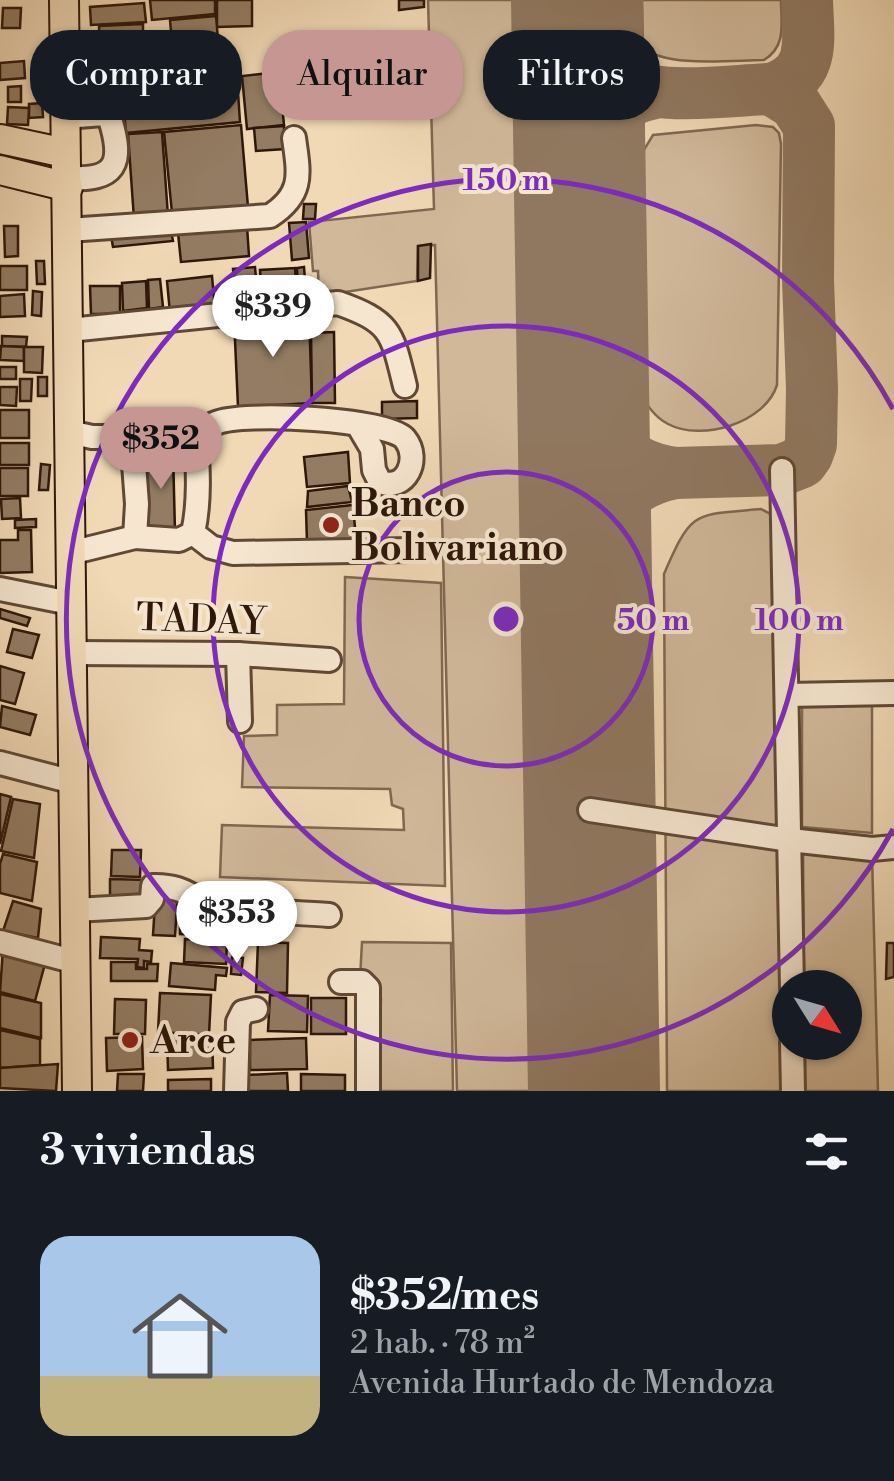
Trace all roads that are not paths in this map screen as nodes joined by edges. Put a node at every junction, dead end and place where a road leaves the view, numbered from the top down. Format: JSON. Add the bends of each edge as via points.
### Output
{"nodes":[{"id":1,"x":64,"y":0,"type":"edge"},
{"id":2,"x":64,"y":30,"type":"edge"},
{"id":3,"x":64,"y":120,"type":"edge"},
{"id":4,"x":110,"y":120,"type":"edge"},
{"id":5,"x":294,"y":138,"type":"dead end"},
{"id":6,"x":0,"y":139,"type":"edge"},
{"id":7,"x":0,"y":170,"type":"edge"},
{"id":8,"x":67,"y":173,"type":"junction"},
{"id":9,"x":68,"y":230,"type":"junction"},
{"id":10,"x":68,"y":330,"type":"junction"},
{"id":11,"x":406,"y":386,"type":"dead end"},
{"id":12,"x":359,"y":427,"type":"dead end"},
{"id":13,"x":69,"y":432,"type":"junction"},
{"id":14,"x":196,"y":436,"type":"junction"},
{"id":15,"x":132,"y":437,"type":"junction"},
{"id":16,"x":782,"y":470,"type":"dead end"},
{"id":17,"x":193,"y":534,"type":"junction"},
{"id":18,"x":135,"y":537,"type":"junction"},
{"id":19,"x":411,"y":550,"type":"dead end"},
{"id":20,"x":70,"y":554,"type":"junction"},
{"id":21,"x":0,"y":589,"type":"edge"},
{"id":22,"x":70,"y":602,"type":"junction"},
{"id":23,"x":72,"y":652,"type":"junction"},
{"id":24,"x":238,"y":654,"type":"junction"},
{"id":25,"x":329,"y":660,"type":"dead end"},
{"id":26,"x":894,"y":693,"type":"edge"},
{"id":27,"x":786,"y":694,"type":"junction"},
{"id":28,"x":240,"y":721,"type":"dead end"},
{"id":29,"x":0,"y":763,"type":"edge"},
{"id":30,"x":73,"y":782,"type":"junction"},
{"id":31,"x":590,"y":810,"type":"dead end"},
{"id":32,"x":790,"y":840,"type":"junction"},
{"id":33,"x":894,"y":847,"type":"edge"},
{"id":34,"x":75,"y":910,"type":"junction"},
{"id":35,"x":329,"y":915,"type":"dead end"},
{"id":36,"x":0,"y":942,"type":"edge"},
{"id":37,"x":76,"y":962,"type":"junction"},
{"id":38,"x":792,"y":970,"type":"edge"},
{"id":39,"x":341,"y":982,"type":"dead end"},
{"id":40,"x":256,"y":1008,"type":"dead end"},
{"id":41,"x":792,"y":1060,"type":"edge"},
{"id":42,"x":77,"y":1091,"type":"edge"},
{"id":43,"x":236,"y":1091,"type":"edge"},
{"id":44,"x":368,"y":1091,"type":"edge"},
{"id":45,"x":793,"y":1091,"type":"edge"}],
"edges":[{"from":1,"to":2,"type":"main road"},
{"from":3,"to":8,"type":"main road"},
{"from":4,"to":8,"type":"street","via":[[112,167],[94,180]]},
{"from":5,"to":9,"type":"street","via":[[300,178],[284,207],[270,216]]},
{"from":6,"to":8,"type":"main road"},
{"from":7,"to":8,"type":"main road"},
{"from":8,"to":9,"type":"main road"},
{"from":9,"to":10,"type":"main road"},
{"from":10,"to":11,"type":"street","via":[[338,303],[371,315],[393,337]]},
{"from":10,"to":13,"type":"main road"},
{"from":12,"to":14,"type":"street","via":[[339,419],[263,418],[218,421]]},
{"from":13,"to":15,"type":"street"},
{"from":13,"to":20,"type":"main road"},
{"from":14,"to":15,"type":"street","via":[[188,430]]},
{"from":14,"to":17,"type":"street"},
{"from":15,"to":18,"type":"street"},
{"from":16,"to":27,"type":"street"},
{"from":17,"to":18,"type":"street","via":[[180,540]]},
{"from":17,"to":19,"type":"street","via":[[233,554]]},
{"from":18,"to":20,"type":"street"},
{"from":20,"to":22,"type":"main road"},
{"from":21,"to":22,"type":"street"},
{"from":22,"to":23,"type":"main road"},
{"from":23,"to":24,"type":"street","name":"TADAY"},
{"from":23,"to":30,"type":"main road"},
{"from":24,"to":25,"type":"street","name":"TADAY"},
{"from":24,"to":28,"type":"street"},
{"from":26,"to":27,"type":"street"},
{"from":27,"to":32,"type":"street"},
{"from":29,"to":30,"type":"street"},
{"from":30,"to":34,"type":"main road"},
{"from":31,"to":32,"type":"street"},
{"from":32,"to":33,"type":"street"},
{"from":32,"to":38,"type":"street"},
{"from":34,"to":35,"type":"street","via":[[146,906],[154,886],[162,886],[182,888],[216,906]]},
{"from":34,"to":37,"type":"main road"},
{"from":36,"to":37,"type":"street"},
{"from":37,"to":42,"type":"main road"},
{"from":39,"to":44,"type":"street","via":[[368,988]]},
{"from":40,"to":43,"type":"street","via":[[238,1022]]},
{"from":41,"to":45,"type":"street"}]}
